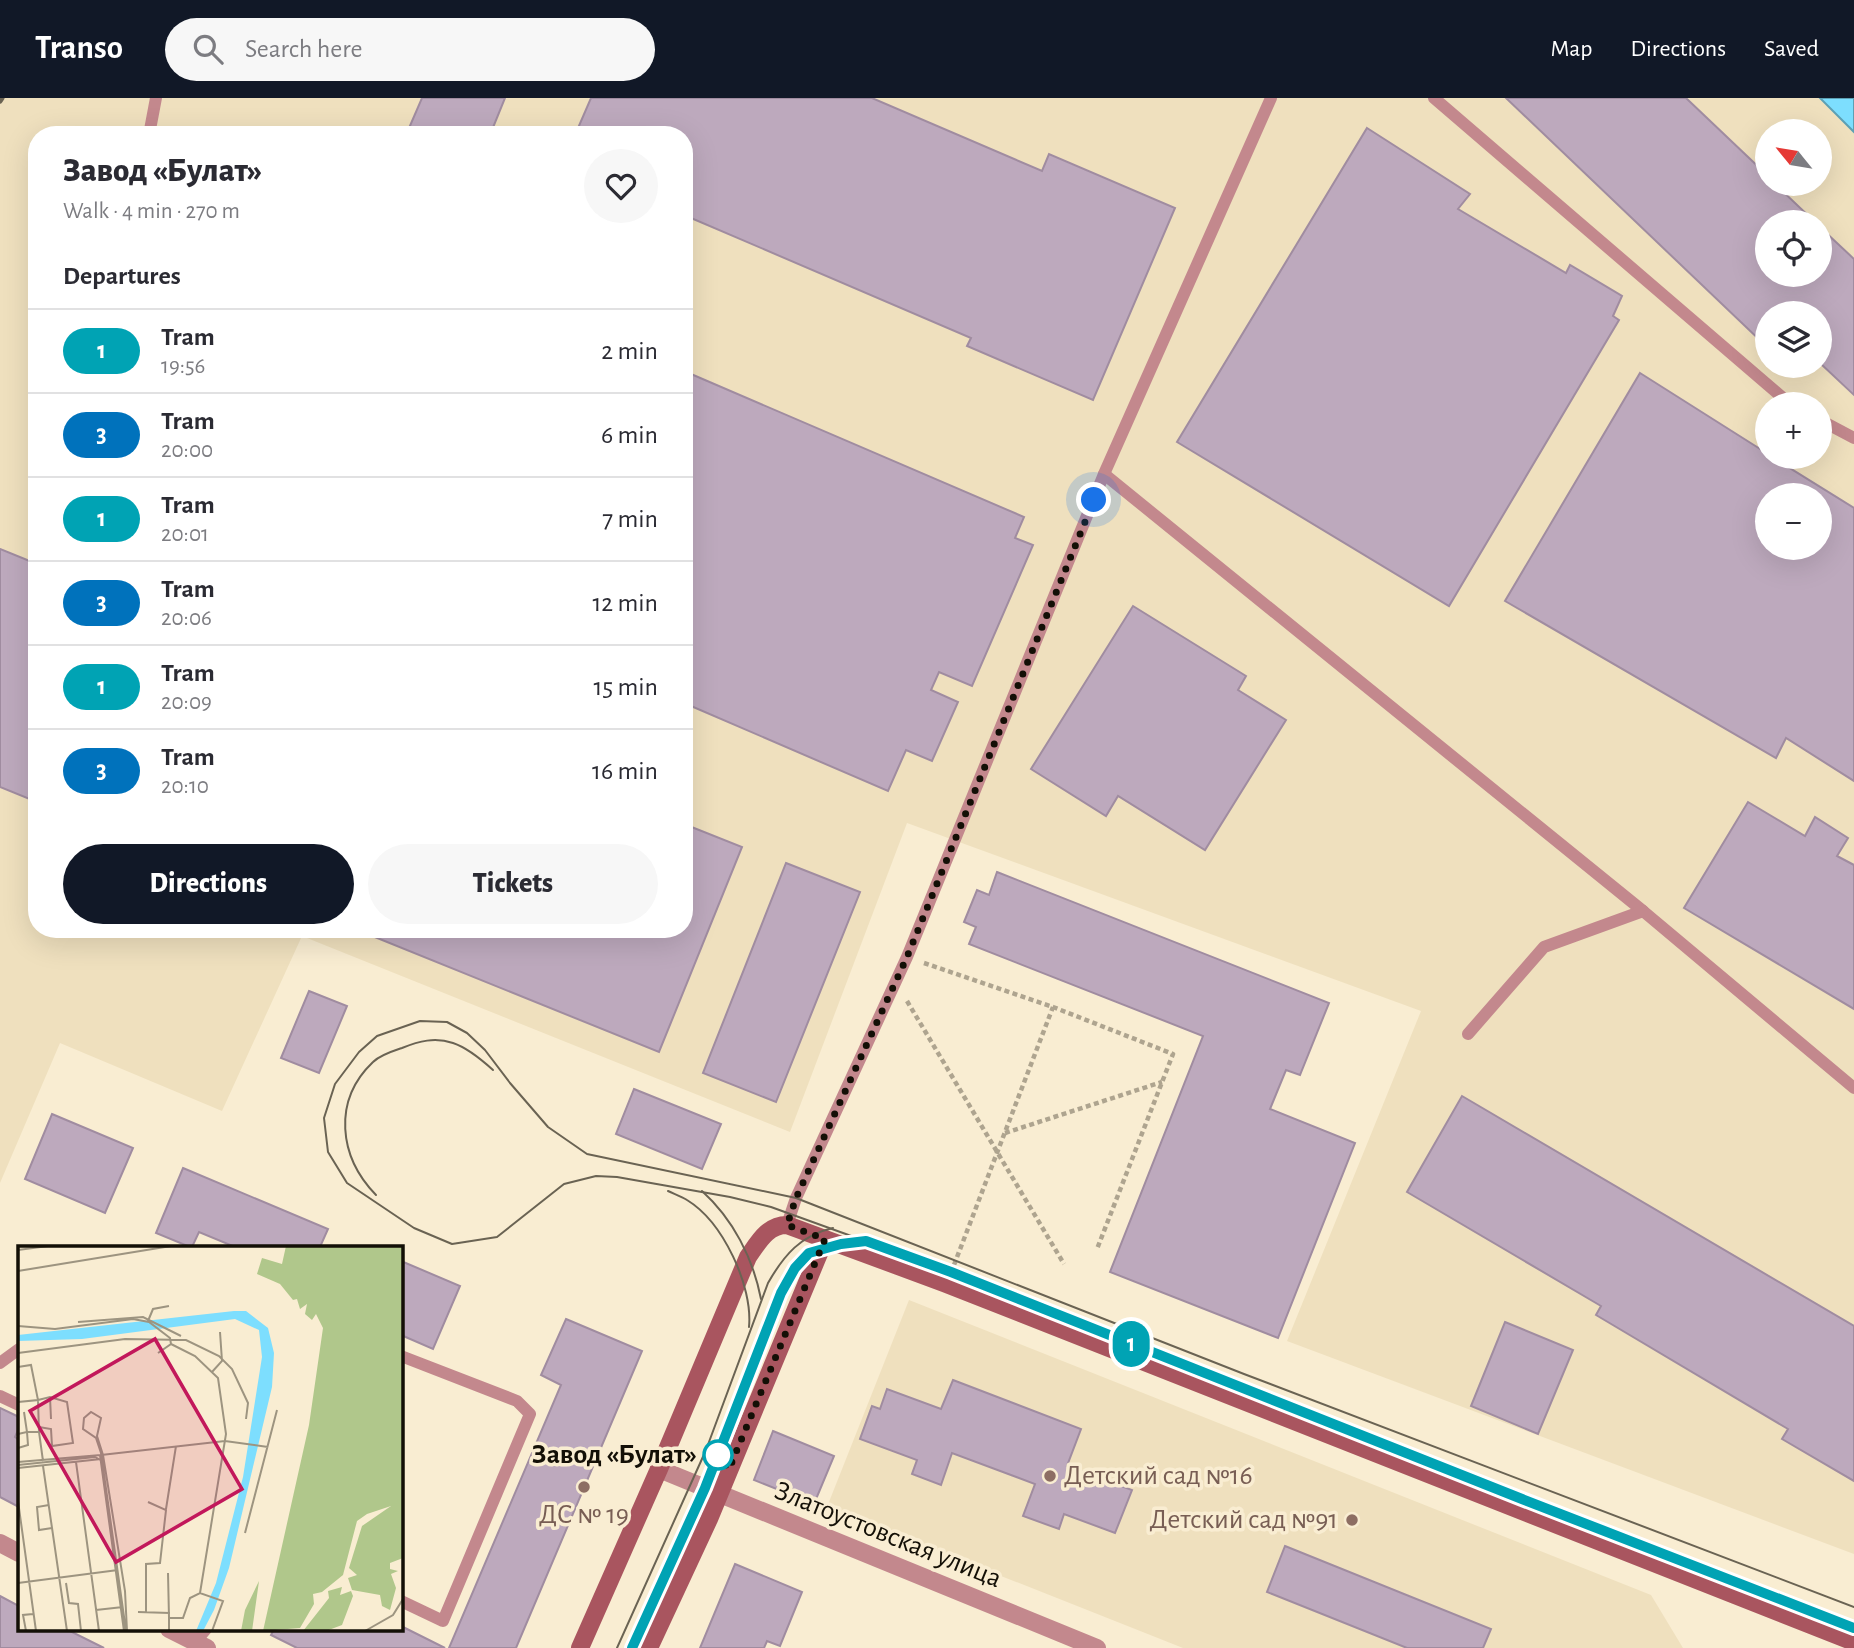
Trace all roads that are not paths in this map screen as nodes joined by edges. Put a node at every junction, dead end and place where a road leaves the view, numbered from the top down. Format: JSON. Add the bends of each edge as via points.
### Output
{"nodes":[{"id":1,"x":156,"y":98,"type":"edge"},
{"id":2,"x":1272,"y":98,"type":"edge"},
{"id":3,"x":1434,"y":98,"type":"edge"},
{"id":4,"x":151,"y":126,"type":"edge"},
{"id":5,"x":1776,"y":392,"type":"edge"},
{"id":6,"x":1832,"y":426,"type":"edge"},
{"id":7,"x":1854,"y":438,"type":"edge"},
{"id":8,"x":1104,"y":474,"type":"junction"},
{"id":9,"x":1643,"y":911,"type":"junction"},
{"id":10,"x":1468,"y":1034,"type":"dead end"},
{"id":11,"x":1854,"y":1088,"type":"edge"},
{"id":12,"x":787,"y":1225,"type":"junction"},
{"id":13,"x":825,"y":1239,"type":"junction"},
{"id":14,"x":18,"y":1350,"type":"edge"},
{"id":15,"x":402,"y":1356,"type":"edge"},
{"id":16,"x":0,"y":1363,"type":"edge"},
{"id":17,"x":0,"y":1396,"type":"edge"},
{"id":18,"x":18,"y":1405,"type":"edge"},
{"id":19,"x":659,"y":1469,"type":"junction"},
{"id":20,"x":719,"y":1494,"type":"junction"},
{"id":21,"x":0,"y":1543,"type":"edge"},
{"id":22,"x":18,"y":1552,"type":"edge"},
{"id":23,"x":402,"y":1601,"type":"edge"},
{"id":24,"x":172,"y":1630,"type":"edge"},
{"id":25,"x":202,"y":1640,"type":"edge"},
{"id":26,"x":1854,"y":1642,"type":"edge"},
{"id":27,"x":580,"y":1648,"type":"edge"},
{"id":28,"x":649,"y":1648,"type":"edge"},
{"id":29,"x":1097,"y":1648,"type":"edge"}],
"edges":[{"from":1,"to":4,"type":"lane"},
{"from":2,"to":8,"type":"lane"},
{"from":3,"to":5,"type":"lane"},
{"from":6,"to":7,"type":"lane"},
{"from":8,"to":9,"type":"lane"},
{"from":8,"to":12,"type":"lane","via":[[907,957]]},
{"from":9,"to":10,"type":"lane","via":[[1544,947]]},
{"from":9,"to":11,"type":"lane"},
{"from":12,"to":13,"type":"main road"},
{"from":12,"to":19,"type":"main road","via":[[765,1233],[748,1257]]},
{"from":13,"to":20,"type":"main road"},
{"from":13,"to":26,"type":"main road"},
{"from":14,"to":16,"type":"lane"},
{"from":15,"to":23,"type":"lane","via":[[517,1401],[530,1414],[443,1621]]},
{"from":17,"to":18,"type":"lane"},
{"from":19,"to":20,"type":"street","name":"Златоустовская улица"},
{"from":19,"to":27,"type":"main road"},
{"from":20,"to":28,"type":"main road"},
{"from":20,"to":29,"type":"street","name":"Златоустовская улица"},
{"from":21,"to":22,"type":"street"},
{"from":24,"to":25,"type":"street"}]}
